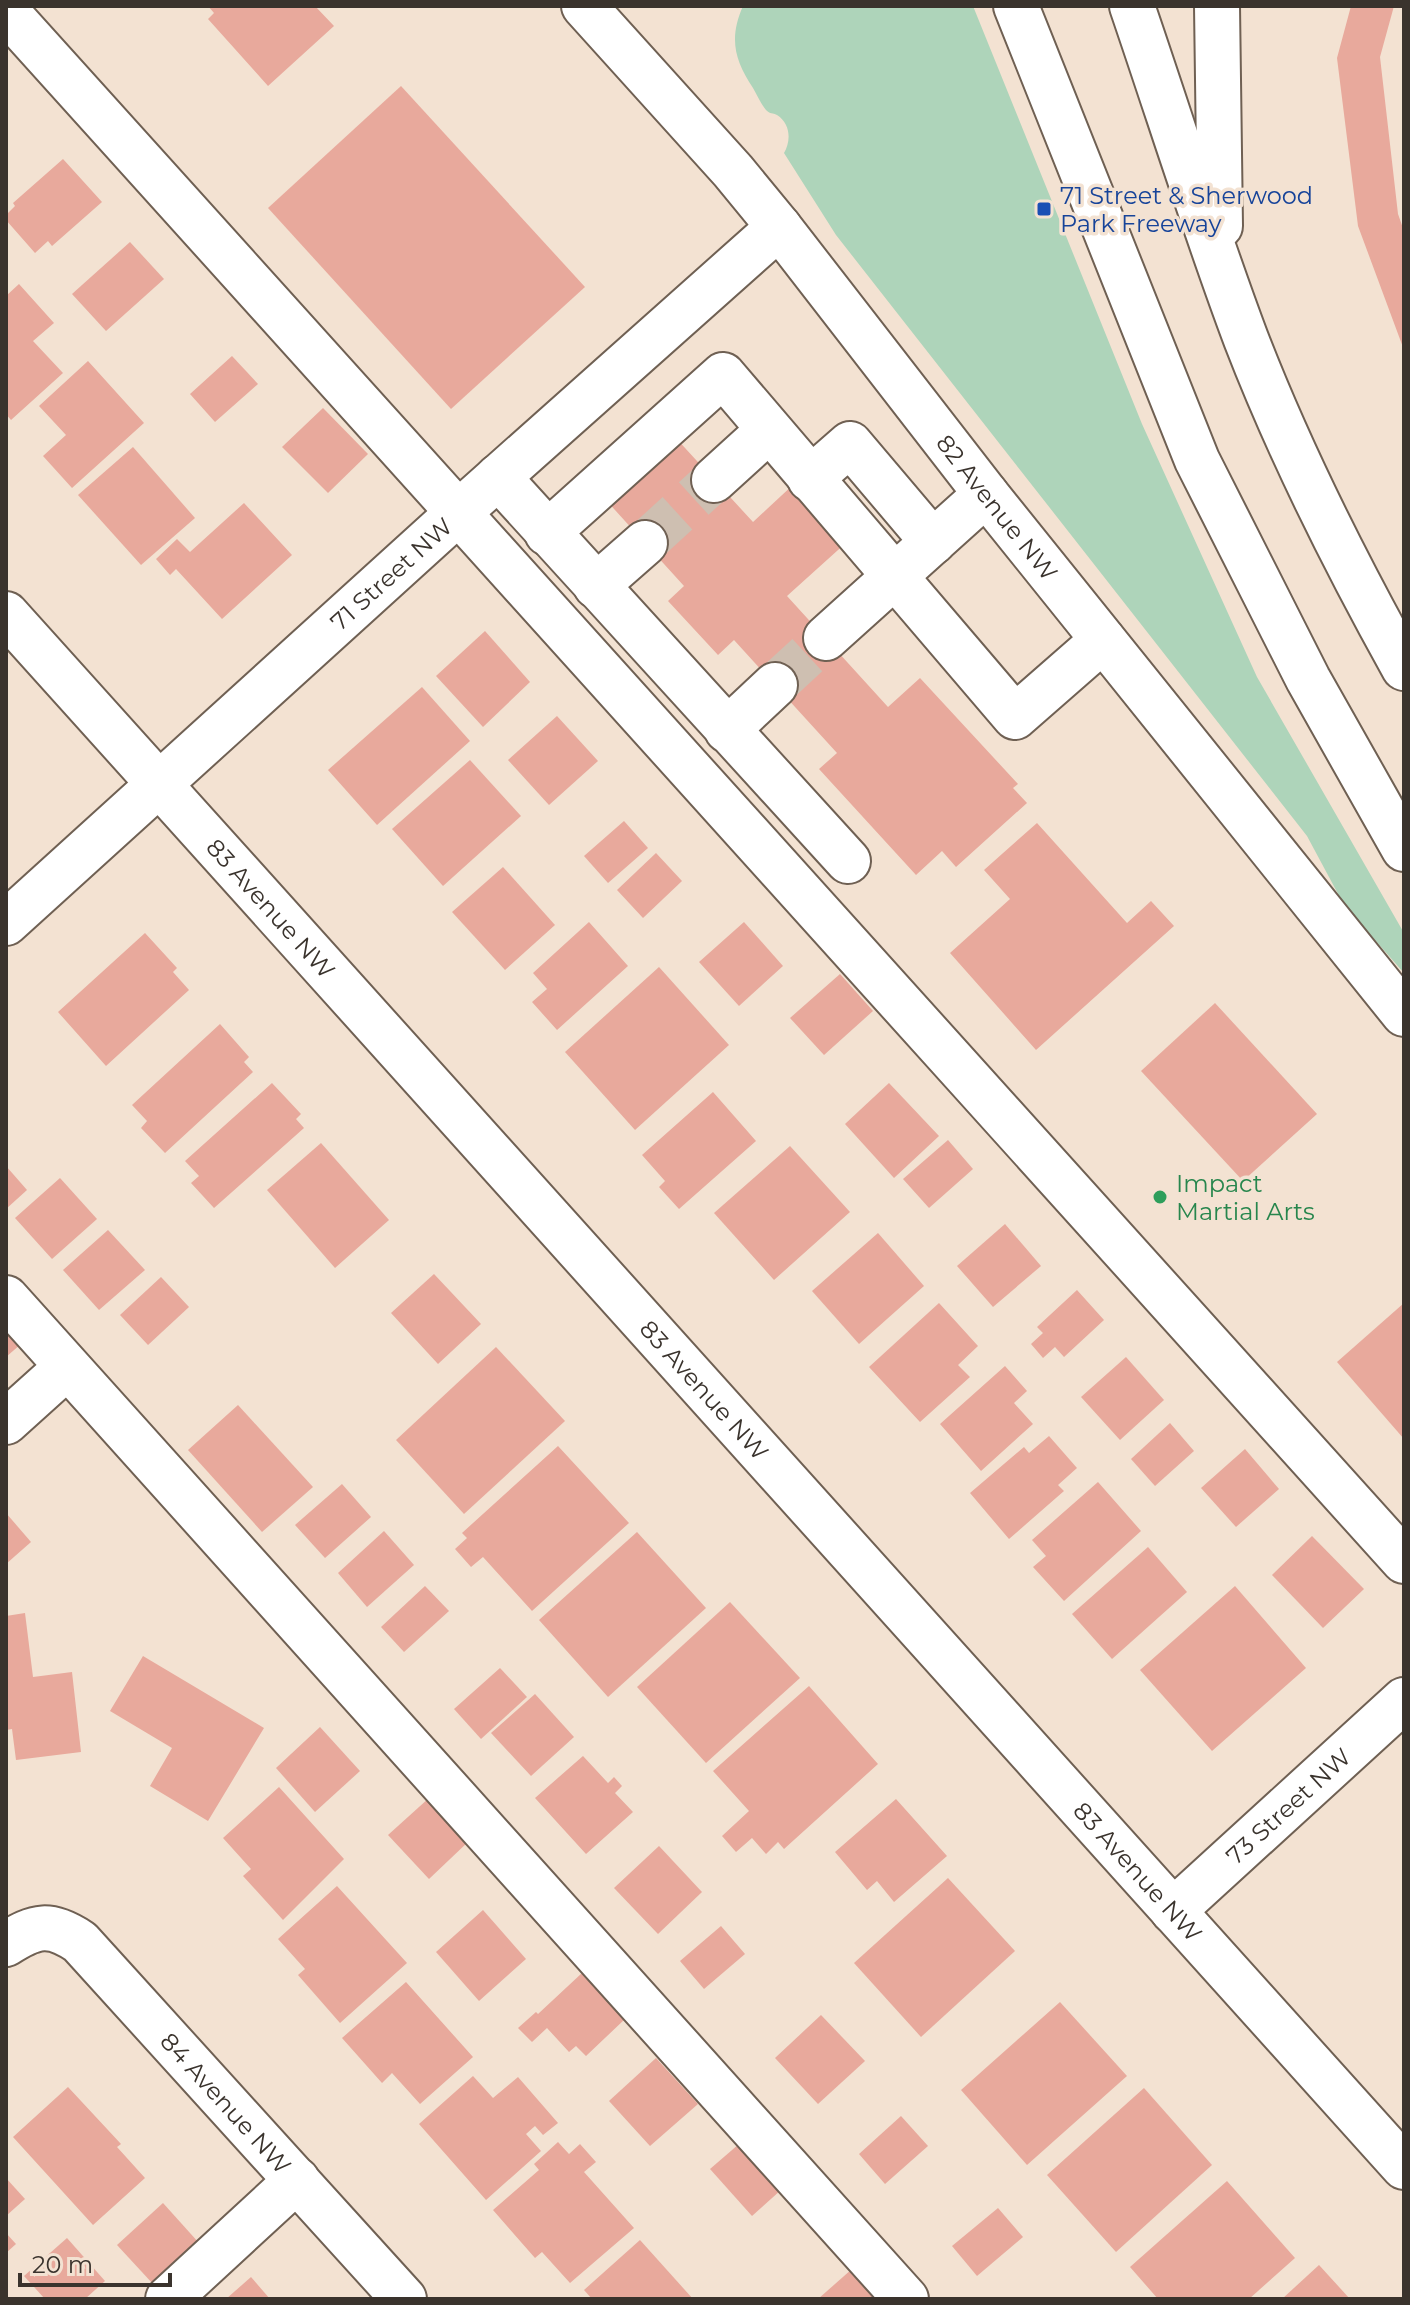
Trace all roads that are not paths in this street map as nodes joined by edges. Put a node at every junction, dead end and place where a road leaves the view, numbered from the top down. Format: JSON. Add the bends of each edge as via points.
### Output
{"nodes":[{"id":1,"x":584,"y":6,"type":"edge"},
{"id":2,"x":1016,"y":6,"type":"edge"},
{"id":3,"x":1132,"y":6,"type":"edge"},
{"id":4,"x":1217,"y":6,"type":"edge"},
{"id":5,"x":6,"y":11,"type":"edge"},
{"id":6,"x":779,"y":227,"type":"junction"},
{"id":7,"x":1221,"y":268,"type":"junction"},
{"id":8,"x":769,"y":430,"type":"junction"},
{"id":9,"x":498,"y":477,"type":"junction"},
{"id":10,"x":810,"y":479,"type":"junction"},
{"id":11,"x":714,"y":480,"type":"tunnel mouth"},
{"id":12,"x":986,"y":494,"type":"junction"},
{"id":13,"x":459,"y":512,"type":"junction"},
{"id":14,"x":547,"y":533,"type":"junction"},
{"id":15,"x":933,"y":542,"type":"junction"},
{"id":16,"x":645,"y":543,"type":"tunnel mouth"},
{"id":17,"x":895,"y":577,"type":"junction"},
{"id":18,"x":596,"y":586,"type":"junction"},
{"id":19,"x":6,"y":614,"type":"edge"},
{"id":20,"x":826,"y":638,"type":"tunnel mouth"},
{"id":21,"x":1103,"y":640,"type":"junction"},
{"id":22,"x":1404,"y":668,"type":"edge"},
{"id":23,"x":775,"y":685,"type":"tunnel mouth"},
{"id":24,"x":727,"y":730,"type":"junction"},
{"id":25,"x":161,"y":784,"type":"junction"},
{"id":26,"x":1404,"y":849,"type":"edge"},
{"id":27,"x":848,"y":861,"type":"dead end"},
{"id":28,"x":6,"y":923,"type":"edge"},
{"id":29,"x":1404,"y":1014,"type":"edge"},
{"id":30,"x":6,"y":1298,"type":"edge"},
{"id":31,"x":67,"y":1367,"type":"junction"},
{"id":32,"x":6,"y":1422,"type":"edge"},
{"id":33,"x":1404,"y":1561,"type":"edge"},
{"id":34,"x":1404,"y":1700,"type":"edge"},
{"id":35,"x":1173,"y":1911,"type":"junction"},
{"id":36,"x":20,"y":1936,"type":"edge"},
{"id":37,"x":1404,"y":2167,"type":"edge"},
{"id":38,"x":297,"y":2180,"type":"junction"},
{"id":39,"x":168,"y":2299,"type":"edge"},
{"id":40,"x":404,"y":2299,"type":"edge"},
{"id":41,"x":906,"y":2299,"type":"edge"}],
"edges":[{"from":1,"to":6,"type":"street","name":"82 Avenue NW"},
{"from":2,"to":26,"type":"street","via":[[1197,460],[1308,679]]},
{"from":3,"to":7,"type":"street"},
{"from":4,"to":7,"type":"street"},
{"from":5,"to":13,"type":"street"},
{"from":6,"to":9,"type":"street","name":"71 Street NW"},
{"from":6,"to":12,"type":"street","name":"82 Avenue NW"},
{"from":7,"to":22,"type":"street","via":[[1295,455]]},
{"from":8,"to":10,"type":"street"},
{"from":8,"to":11,"type":"street"},
{"from":8,"to":14,"type":"street","via":[[723,375]]},
{"from":9,"to":13,"type":"street","name":"71 Street NW"},
{"from":9,"to":14,"type":"street"},
{"from":10,"to":15,"type":"street","via":[[850,444]]},
{"from":10,"to":17,"type":"street"},
{"from":12,"to":15,"type":"street"},
{"from":12,"to":21,"type":"street","name":"82 Avenue NW"},
{"from":13,"to":25,"type":"street","name":"71 Street NW"},
{"from":13,"to":33,"type":"street"},
{"from":14,"to":18,"type":"street"},
{"from":15,"to":17,"type":"street"},
{"from":16,"to":18,"type":"street"},
{"from":17,"to":20,"type":"street"},
{"from":17,"to":21,"type":"street","via":[[1015,717]]},
{"from":18,"to":24,"type":"street"},
{"from":19,"to":25,"type":"street","name":"83 Avenue NW"},
{"from":21,"to":29,"type":"street","name":"82 Avenue NW"},
{"from":23,"to":24,"type":"street"},
{"from":24,"to":27,"type":"street"},
{"from":25,"to":28,"type":"street","name":"71 Street NW"},
{"from":25,"to":35,"type":"street","name":"83 Avenue NW"},
{"from":30,"to":31,"type":"street"},
{"from":31,"to":32,"type":"street"},
{"from":31,"to":41,"type":"street"},
{"from":34,"to":35,"type":"street","name":"73 Street NW"},
{"from":35,"to":37,"type":"street","name":"83 Avenue NW"},
{"from":36,"to":38,"type":"street","name":"84 Avenue NW","via":[[49,1928],[80,1942]]},
{"from":38,"to":39,"type":"street"},
{"from":38,"to":40,"type":"street","name":"84 Avenue NW"}]}
